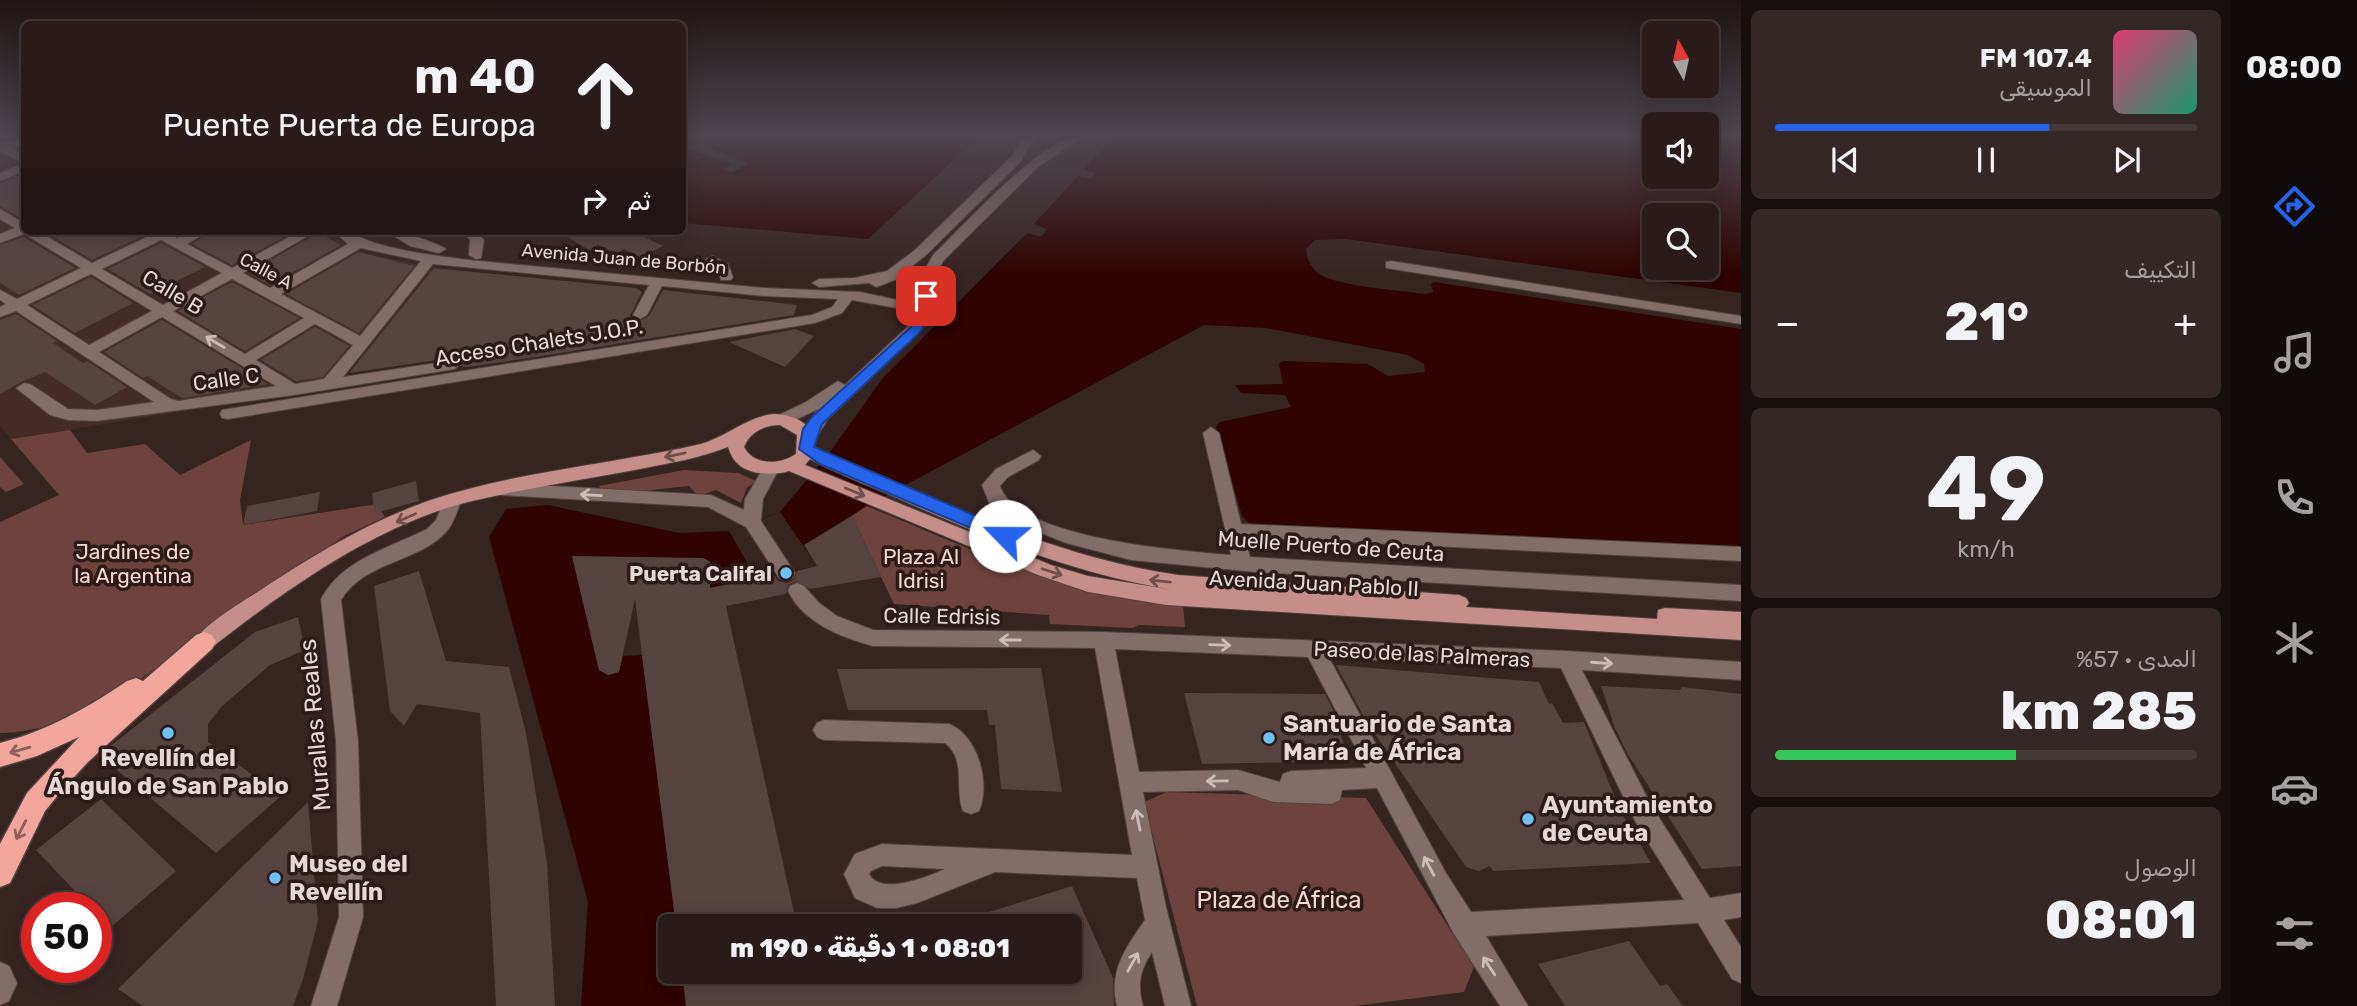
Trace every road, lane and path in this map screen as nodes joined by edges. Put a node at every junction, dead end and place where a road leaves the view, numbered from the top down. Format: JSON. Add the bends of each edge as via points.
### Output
{"nodes":[{"id":1,"x":993,"y":181,"type":"edge"},
{"id":2,"x":1017,"y":181,"type":"edge"},
{"id":3,"x":0,"y":214,"type":"edge"},
{"id":4,"x":21,"y":226,"type":"edge"},
{"id":5,"x":21,"y":229,"type":"edge"},
{"id":6,"x":36,"y":235,"type":"edge"},
{"id":7,"x":153,"y":235,"type":"edge"},
{"id":8,"x":160,"y":235,"type":"edge"},
{"id":9,"x":194,"y":235,"type":"edge"},
{"id":10,"x":303,"y":235,"type":"edge"},
{"id":11,"x":396,"y":235,"type":"edge"},
{"id":12,"x":405,"y":235,"type":"edge"},
{"id":13,"x":473,"y":235,"type":"edge"},
{"id":14,"x":352,"y":237,"type":"edge"},
{"id":15,"x":0,"y":239,"type":"edge"},
{"id":16,"x":176,"y":244,"type":"junction"},
{"id":17,"x":476,"y":255,"type":"junction"},
{"id":18,"x":430,"y":259,"type":"junction"},
{"id":19,"x":712,"y":260,"type":"dead end"},
{"id":20,"x":1391,"y":265,"type":"dead end"},
{"id":21,"x":92,"y":268,"type":"junction"},
{"id":22,"x":232,"y":274,"type":"junction"},
{"id":23,"x":888,"y":275,"type":"junction"},
{"id":24,"x":726,"y":277,"type":"junction"},
{"id":25,"x":658,"y":281,"type":"junction"},
{"id":26,"x":926,"y":289,"type":"junction"},
{"id":27,"x":0,"y":294,"type":"edge"},
{"id":28,"x":270,"y":294,"type":"junction"},
{"id":29,"x":848,"y":295,"type":"junction"},
{"id":30,"x":889,"y":303,"type":"junction"},
{"id":31,"x":16,"y":305,"type":"junction"},
{"id":32,"x":164,"y":311,"type":"junction"},
{"id":33,"x":0,"y":313,"type":"edge"},
{"id":34,"x":640,"y":315,"type":"dead end"},
{"id":35,"x":314,"y":318,"type":"junction"},
{"id":36,"x":1741,"y":320,"type":"edge"},
{"id":37,"x":361,"y":343,"type":"junction"},
{"id":38,"x":88,"y":352,"type":"junction"},
{"id":39,"x":245,"y":360,"type":"junction"},
{"id":40,"x":450,"y":366,"type":"dead end"},
{"id":41,"x":328,"y":385,"type":"junction"},
{"id":42,"x":24,"y":388,"type":"dead end"},
{"id":43,"x":294,"y":390,"type":"junction"},
{"id":44,"x":171,"y":405,"type":"junction"},
{"id":45,"x":228,"y":414,"type":"dead end"},
{"id":46,"x":783,"y":421,"type":"junction"},
{"id":47,"x":1211,"y":433,"type":"dead end"},
{"id":48,"x":740,"y":436,"type":"junction"},
{"id":49,"x":807,"y":444,"type":"junction"},
{"id":50,"x":1033,"y":456,"type":"dead end"},
{"id":51,"x":790,"y":465,"type":"junction"},
{"id":52,"x":771,"y":470,"type":"junction"},
{"id":53,"x":500,"y":489,"type":"junction"},
{"id":54,"x":452,"y":501,"type":"junction"},
{"id":55,"x":903,"y":502,"type":"junction"},
{"id":56,"x":752,"y":522,"type":"junction"},
{"id":57,"x":1234,"y":530,"type":"junction"},
{"id":58,"x":1741,"y":554,"type":"edge"},
{"id":59,"x":1242,"y":564,"type":"junction"},
{"id":60,"x":786,"y":573,"type":"dead end"},
{"id":61,"x":797,"y":592,"type":"dead end"},
{"id":62,"x":1741,"y":593,"type":"edge"},
{"id":63,"x":1741,"y":620,"type":"edge"},
{"id":64,"x":1741,"y":632,"type":"edge"},
{"id":65,"x":1103,"y":640,"type":"junction"},
{"id":66,"x":205,"y":642,"type":"junction"},
{"id":67,"x":1314,"y":649,"type":"junction"},
{"id":68,"x":1567,"y":660,"type":"junction"},
{"id":69,"x":1741,"y":671,"type":"edge"},
{"id":70,"x":824,"y":730,"type":"dead end"},
{"id":71,"x":0,"y":755,"type":"edge"},
{"id":72,"x":1382,"y":778,"type":"junction"},
{"id":73,"x":1130,"y":782,"type":"junction"},
{"id":74,"x":1249,"y":782,"type":"junction"},
{"id":75,"x":1332,"y":793,"type":"dead end"},
{"id":76,"x":971,"y":803,"type":"dead end"},
{"id":77,"x":992,"y":861,"type":"junction"},
{"id":78,"x":1146,"y":867,"type":"junction"},
{"id":79,"x":0,"y":873,"type":"edge"},
{"id":80,"x":1727,"y":910,"type":"edge"},
{"id":81,"x":1158,"y":923,"type":"junction"},
{"id":82,"x":1463,"y":925,"type":"junction"},
{"id":83,"x":1741,"y":970,"type":"edge"},
{"id":84,"x":0,"y":975,"type":"edge"},
{"id":85,"x":0,"y":992,"type":"edge"},
{"id":86,"x":324,"y":1006,"type":"edge"},
{"id":87,"x":1130,"y":1006,"type":"edge"},
{"id":88,"x":1178,"y":1006,"type":"edge"},
{"id":89,"x":1514,"y":1006,"type":"edge"}],
"edges":[{"from":1,"to":23,"type":"street","via":[[912,260]]},
{"from":2,"to":26,"type":"street","via":[[932,265]]},
{"from":3,"to":4,"type":"street"},
{"from":5,"to":15,"type":"street"},
{"from":6,"to":21,"type":"street","name":"Calle B"},
{"from":7,"to":21,"type":"street"},
{"from":8,"to":16,"type":"street","name":"Calle A"},
{"from":9,"to":16,"type":"street"},
{"from":10,"to":22,"type":"street"},
{"from":11,"to":14,"type":"street","via":[[387,241]]},
{"from":12,"to":17,"type":"street","name":"Avenida Juan de Borbón","via":[[424,246]]},
{"from":13,"to":17,"type":"street"},
{"from":14,"to":18,"type":"street","name":"Avenida Juan de Borbón"},
{"from":14,"to":28,"type":"street"},
{"from":16,"to":22,"type":"street","name":"Calle A"},
{"from":17,"to":24,"type":"street","name":"Avenida Juan de Borbón"},
{"from":18,"to":25,"type":"street","name":"Avenida Juan de Borbón"},
{"from":18,"to":37,"type":"street"},
{"from":19,"to":24,"type":"street","via":[[723,267]]},
{"from":20,"to":36,"type":"street"},
{"from":21,"to":31,"type":"street"},
{"from":21,"to":32,"type":"street","name":"Calle B"},
{"from":22,"to":28,"type":"street","name":"Calle A"},
{"from":22,"to":32,"type":"street"},
{"from":23,"to":24,"type":"street","name":"Avenida Juan de Borbón","via":[[854,282],[809,283]]},
{"from":23,"to":26,"type":"street","via":[[911,274]]},
{"from":23,"to":30,"type":"street","via":[[874,288]]},
{"from":25,"to":29,"type":"street","name":"Avenida Juan de Borbón"},
{"from":25,"to":34,"type":"street"},
{"from":26,"to":30,"type":"street","via":[[910,305]]},
{"from":26,"to":49,"type":"street","via":[[926,313],[916,330],[822,415]]},
{"from":27,"to":31,"type":"street","name":"Calle C"},
{"from":28,"to":35,"type":"street","name":"Calle A"},
{"from":29,"to":30,"type":"street","name":"Avenida Juan de Borbón"},
{"from":29,"to":45,"type":"street","name":"Acceso Chalets J.O.P.","via":[[837,310],[815,319]]},
{"from":30,"to":46,"type":"street","via":[[902,317],[900,332],[823,398]]},
{"from":31,"to":33,"type":"street"},
{"from":31,"to":38,"type":"street","name":"Calle C"},
{"from":32,"to":38,"type":"street"},
{"from":39,"to":32,"type":"street","name":"Calle B","one_way":true},
{"from":35,"to":37,"type":"street","name":"Calle A"},
{"from":35,"to":39,"type":"street"},
{"from":37,"to":41,"type":"street"},
{"from":38,"to":44,"type":"street","name":"Calle C"},
{"from":39,"to":43,"type":"street","name":"Calle B"},
{"from":40,"to":41,"type":"street","name":"Calle C"},
{"from":41,"to":43,"type":"street","name":"Calle C"},
{"from":42,"to":44,"type":"street","via":[[57,411],[74,414]]},
{"from":43,"to":44,"type":"street","name":"Calle C","via":[[194,406]]},
{"from":46,"to":48,"type":"main road","via":[[758,422]]},
{"from":46,"to":49,"type":"main road","via":[[798,426]]},
{"from":47,"to":57,"type":"street"},
{"from":48,"to":52,"type":"main road","via":[[737,447],[742,459]]},
{"from":48,"to":53,"type":"main road","one_way":true,"via":[[698,450]]},
{"from":49,"to":51,"type":"main road","via":[[798,461]]},
{"from":49,"to":55,"type":"main road","via":[[826,460]]},
{"from":50,"to":59,"type":"street","name":"Muelle Puerto de Ceuta","via":[[1002,473],[992,485],[996,500],[1022,518],[1072,538],[1131,553]]},
{"from":51,"to":52,"type":"main road"},
{"from":51,"to":55,"type":"main road","one_way":true},
{"from":52,"to":56,"type":"street","via":[[754,499]]},
{"from":53,"to":54,"type":"main road"},
{"from":56,"to":53,"type":"street","one_way":true,"via":[[723,506],[695,499]]},
{"from":54,"to":66,"type":"main road","one_way":true,"via":[[338,549],[250,605]]},
{"from":54,"to":86,"type":"street","name":"Murallas Reales","via":[[443,524],[433,534],[354,573],[331,599],[346,741],[351,917]]},
{"from":63,"to":55,"type":"main road","name":"Avenida Juan Pablo II","one_way":true,"via":[[1140,579],[1054,556]]},
{"from":55,"to":64,"type":"main road","name":"Avenida Juan Pablo II","one_way":true,"via":[[1045,570],[1128,592]]},
{"from":56,"to":60,"type":"street"},
{"from":57,"to":58,"type":"street"},
{"from":57,"to":59,"type":"street"},
{"from":59,"to":62,"type":"street","name":"Muelle Puerto de Ceuta"},
{"from":65,"to":61,"type":"street","name":"Calle Edrisis","one_way":true,"via":[[873,638],[827,622]]},
{"from":65,"to":67,"type":"street","name":"Paseo de las Palmeras","one_way":true},
{"from":65,"to":73,"type":"street"},
{"from":66,"to":71,"type":"highway","one_way":true,"via":[[80,725]]},
{"from":66,"to":79,"type":"highway","one_way":true,"via":[[54,780],[36,802]]},
{"from":67,"to":68,"type":"street","name":"Paseo de las Palmeras"},
{"from":67,"to":72,"type":"street"},
{"from":68,"to":69,"type":"street","name":"Paseo de las Palmeras","one_way":true},
{"from":68,"to":80,"type":"street","via":[[1643,813]]},
{"from":70,"to":76,"type":"street","via":[[949,734],[966,749]]},
{"from":72,"to":74,"type":"street"},
{"from":82,"to":72,"type":"street","one_way":true},
{"from":74,"to":73,"type":"street","one_way":true},
{"from":78,"to":73,"type":"street","one_way":true},
{"from":74,"to":75,"type":"street","via":[[1273,792]]},
{"from":77,"to":77,"type":"street","via":[[882,855],[863,862],[856,874],[869,893],[886,899]]},
{"from":77,"to":78,"type":"street"},
{"from":78,"to":81,"type":"street"},
{"from":80,"to":82,"type":"street"},
{"from":80,"to":83,"type":"street"},
{"from":87,"to":81,"type":"street","one_way":true,"via":[[1125,979],[1129,964]]},
{"from":81,"to":88,"type":"street"},
{"from":89,"to":82,"type":"street","one_way":true},
{"from":84,"to":85,"type":"street","via":[[4,983]]}]}
